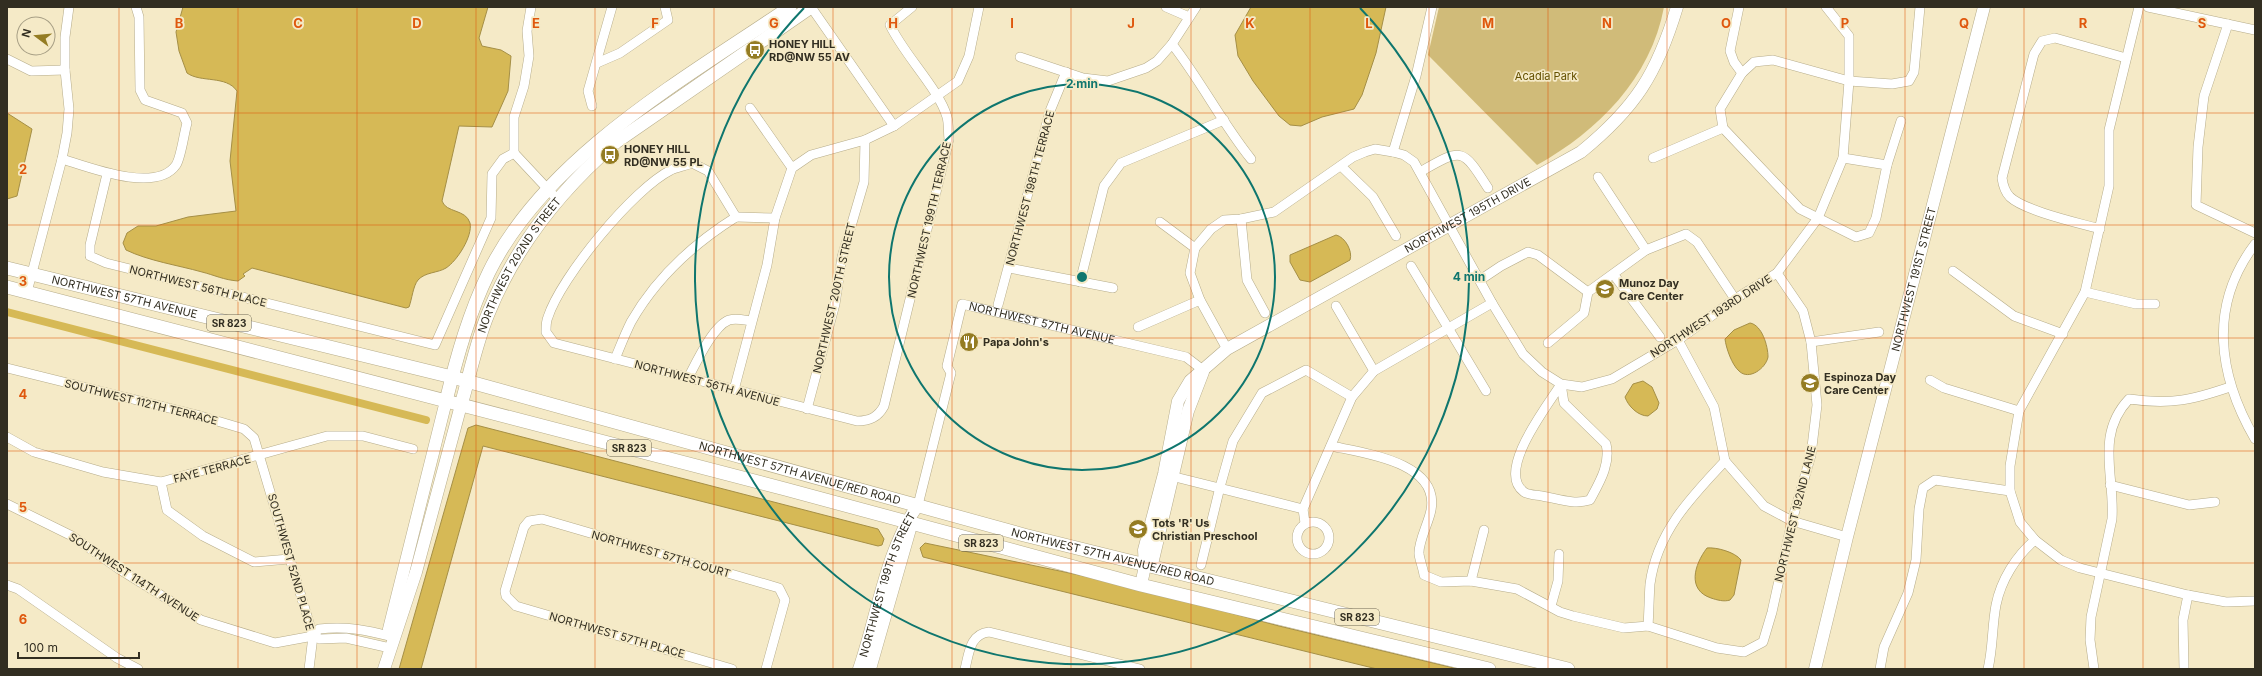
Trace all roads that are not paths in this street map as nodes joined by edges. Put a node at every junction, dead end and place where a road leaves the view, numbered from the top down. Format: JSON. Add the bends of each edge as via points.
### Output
{"nodes":[{"id":1,"x":69,"y":7,"type":"edge"},
{"id":2,"x":136,"y":7,"type":"edge"},
{"id":3,"x":531,"y":7,"type":"edge"},
{"id":4,"x":612,"y":7,"type":"edge"},
{"id":5,"x":665,"y":7,"type":"edge"},
{"id":6,"x":790,"y":7,"type":"edge"},
{"id":7,"x":811,"y":7,"type":"edge"},
{"id":8,"x":912,"y":7,"type":"edge"},
{"id":9,"x":979,"y":7,"type":"edge"},
{"id":10,"x":1166,"y":7,"type":"edge"},
{"id":11,"x":1196,"y":7,"type":"edge"},
{"id":12,"x":1432,"y":7,"type":"edge"},
{"id":13,"x":1677,"y":7,"type":"edge"},
{"id":14,"x":1739,"y":7,"type":"edge"},
{"id":15,"x":1826,"y":7,"type":"edge"},
{"id":16,"x":1920,"y":7,"type":"edge"},
{"id":17,"x":1984,"y":7,"type":"edge"},
{"id":18,"x":2139,"y":7,"type":"edge"},
{"id":19,"x":2148,"y":7,"type":"edge"},
{"id":20,"x":2190,"y":11,"type":"edge"},
{"id":21,"x":1189,"y":18,"type":"junction"},
{"id":22,"x":2228,"y":24,"type":"junction"},
{"id":23,"x":2255,"y":30,"type":"edge"},
{"id":24,"x":1172,"y":44,"type":"junction"},
{"id":25,"x":1020,"y":57,"type":"dead end"},
{"id":26,"x":2126,"y":58,"type":"junction"},
{"id":27,"x":7,"y":59,"type":"edge"},
{"id":28,"x":597,"y":63,"type":"junction"},
{"id":29,"x":65,"y":70,"type":"junction"},
{"id":30,"x":1066,"y":72,"type":"junction"},
{"id":31,"x":1742,"y":73,"type":"junction"},
{"id":32,"x":1849,"y":81,"type":"junction"},
{"id":33,"x":937,"y":97,"type":"junction"},
{"id":34,"x":592,"y":106,"type":"dead end"},
{"id":35,"x":750,"y":108,"type":"dead end"},
{"id":36,"x":1224,"y":120,"type":"junction"},
{"id":37,"x":1901,"y":121,"type":"dead end"},
{"id":38,"x":894,"y":126,"type":"junction"},
{"id":39,"x":1723,"y":128,"type":"junction"},
{"id":40,"x":865,"y":140,"type":"junction"},
{"id":41,"x":1394,"y":152,"type":"junction"},
{"id":42,"x":514,"y":153,"type":"junction"},
{"id":43,"x":1653,"y":158,"type":"dead end"},
{"id":44,"x":1843,"y":158,"type":"junction"},
{"id":45,"x":62,"y":159,"type":"junction"},
{"id":46,"x":1251,"y":159,"type":"dead end"},
{"id":47,"x":1887,"y":165,"type":"junction"},
{"id":48,"x":1341,"y":166,"type":"junction"},
{"id":49,"x":792,"y":168,"type":"junction"},
{"id":50,"x":1420,"y":172,"type":"junction"},
{"id":51,"x":107,"y":174,"type":"junction"},
{"id":52,"x":1598,"y":177,"type":"dead end"},
{"id":53,"x":1488,"y":188,"type":"dead end"},
{"id":54,"x":552,"y":194,"type":"junction"},
{"id":55,"x":736,"y":217,"type":"junction"},
{"id":56,"x":775,"y":218,"type":"junction"},
{"id":57,"x":1818,"y":218,"type":"junction"},
{"id":58,"x":1241,"y":219,"type":"junction"},
{"id":59,"x":1160,"y":222,"type":"dead end"},
{"id":60,"x":1450,"y":226,"type":"junction"},
{"id":61,"x":2100,"y":229,"type":"junction"},
{"id":62,"x":2255,"y":233,"type":"edge"},
{"id":63,"x":1396,"y":236,"type":"dead end"},
{"id":64,"x":2255,"y":244,"type":"edge"},
{"id":65,"x":1195,"y":248,"type":"junction"},
{"id":66,"x":1646,"y":250,"type":"junction"},
{"id":67,"x":1410,"y":266,"type":"dead end"},
{"id":68,"x":7,"y":268,"type":"edge"},
{"id":69,"x":1009,"y":268,"type":"junction"},
{"id":70,"x":1953,"y":271,"type":"dead end"},
{"id":71,"x":1777,"y":273,"type":"junction"},
{"id":72,"x":32,"y":274,"type":"junction"},
{"id":73,"x":1614,"y":275,"type":"junction"},
{"id":74,"x":1480,"y":280,"type":"junction"},
{"id":75,"x":1080,"y":282,"type":"junction"},
{"id":76,"x":7,"y":287,"type":"edge"},
{"id":77,"x":1113,"y":288,"type":"dead end"},
{"id":78,"x":27,"y":292,"type":"junction"},
{"id":79,"x":1588,"y":292,"type":"junction"},
{"id":80,"x":2085,"y":292,"type":"junction"},
{"id":81,"x":1735,"y":299,"type":"junction"},
{"id":82,"x":1200,"y":300,"type":"junction"},
{"id":83,"x":1492,"y":303,"type":"junction"},
{"id":84,"x":2154,"y":304,"type":"dead end"},
{"id":85,"x":998,"y":305,"type":"dead end"},
{"id":86,"x":1336,"y":306,"type":"dead end"},
{"id":87,"x":1265,"y":313,"type":"dead end"},
{"id":88,"x":751,"y":321,"type":"junction"},
{"id":89,"x":1138,"y":326,"type":"dead end"},
{"id":90,"x":1449,"y":328,"type":"junction"},
{"id":91,"x":1879,"y":332,"type":"dead end"},
{"id":92,"x":2063,"y":334,"type":"junction"},
{"id":93,"x":1660,"y":337,"type":"dead end"},
{"id":94,"x":1678,"y":340,"type":"junction"},
{"id":95,"x":1811,"y":342,"type":"junction"},
{"id":96,"x":1548,"y":343,"type":"dead end"},
{"id":97,"x":1228,"y":349,"type":"junction"},
{"id":98,"x":615,"y":359,"type":"junction"},
{"id":99,"x":7,"y":368,"type":"edge"},
{"id":100,"x":1203,"y":370,"type":"junction"},
{"id":101,"x":1374,"y":371,"type":"junction"},
{"id":102,"x":452,"y":377,"type":"junction"},
{"id":103,"x":688,"y":378,"type":"junction"},
{"id":104,"x":1930,"y":380,"type":"dead end"},
{"id":105,"x":468,"y":382,"type":"junction"},
{"id":106,"x":1562,"y":384,"type":"junction"},
{"id":107,"x":2230,"y":387,"type":"junction"},
{"id":108,"x":734,"y":390,"type":"junction"},
{"id":109,"x":1486,"y":391,"type":"dead end"},
{"id":110,"x":1352,"y":397,"type":"junction"},
{"id":111,"x":446,"y":401,"type":"junction"},
{"id":112,"x":461,"y":405,"type":"junction"},
{"id":113,"x":807,"y":409,"type":"junction"},
{"id":114,"x":2019,"y":411,"type":"junction"},
{"id":115,"x":874,"y":418,"type":"joint"},
{"id":116,"x":7,"y":437,"type":"edge"},
{"id":117,"x":2255,"y":439,"type":"edge"},
{"id":118,"x":1331,"y":446,"type":"junction"},
{"id":119,"x":413,"y":449,"type":"dead end"},
{"id":120,"x":261,"y":456,"type":"junction"},
{"id":121,"x":1725,"y":461,"type":"junction"},
{"id":122,"x":1169,"y":475,"type":"junction"},
{"id":123,"x":161,"y":482,"type":"junction"},
{"id":124,"x":2110,"y":485,"type":"junction"},
{"id":125,"x":1220,"y":487,"type":"junction"},
{"id":126,"x":2010,"y":491,"type":"junction"},
{"id":127,"x":2215,"y":502,"type":"dead end"},
{"id":128,"x":7,"y":504,"type":"edge"},
{"id":129,"x":918,"y":505,"type":"junction"},
{"id":130,"x":1304,"y":509,"type":"junction"},
{"id":131,"x":1792,"y":521,"type":"junction"},
{"id":132,"x":908,"y":522,"type":"junction"},
{"id":133,"x":1305,"y":523,"type":"dead end"},
{"id":134,"x":1484,"y":530,"type":"dead end"},
{"id":135,"x":1847,"y":537,"type":"junction"},
{"id":136,"x":2035,"y":540,"type":"junction"},
{"id":137,"x":1559,"y":554,"type":"dead end"},
{"id":138,"x":289,"y":560,"type":"junction"},
{"id":139,"x":1201,"y":565,"type":"dead end"},
{"id":140,"x":1145,"y":566,"type":"junction"},
{"id":141,"x":2101,"y":573,"type":"junction"},
{"id":142,"x":1471,"y":581,"type":"junction"},
{"id":143,"x":1141,"y":585,"type":"junction"},
{"id":144,"x":7,"y":586,"type":"edge"},
{"id":145,"x":2188,"y":595,"type":"junction"},
{"id":146,"x":506,"y":596,"type":"joint"},
{"id":147,"x":2255,"y":601,"type":"edge"},
{"id":148,"x":1551,"y":606,"type":"junction"},
{"id":149,"x":1648,"y":626,"type":"junction"},
{"id":150,"x":335,"y":627,"type":"junction"},
{"id":151,"x":357,"y":628,"type":"junction"},
{"id":152,"x":313,"y":636,"type":"junction"},
{"id":153,"x":336,"y":638,"type":"junction"},
{"id":154,"x":354,"y":640,"type":"junction"},
{"id":155,"x":391,"y":643,"type":"junction"},
{"id":156,"x":138,"y":669,"type":"edge"},
{"id":157,"x":309,"y":669,"type":"edge"},
{"id":158,"x":384,"y":669,"type":"edge"},
{"id":159,"x":732,"y":669,"type":"edge"},
{"id":160,"x":766,"y":669,"type":"edge"},
{"id":161,"x":860,"y":669,"type":"edge"},
{"id":162,"x":870,"y":669,"type":"edge"},
{"id":163,"x":965,"y":669,"type":"edge"},
{"id":164,"x":1140,"y":669,"type":"edge"},
{"id":165,"x":1489,"y":669,"type":"edge"},
{"id":166,"x":1568,"y":669,"type":"edge"},
{"id":167,"x":1815,"y":669,"type":"edge"},
{"id":168,"x":1880,"y":669,"type":"edge"},
{"id":169,"x":1988,"y":669,"type":"edge"},
{"id":170,"x":2094,"y":669,"type":"edge"},
{"id":171,"x":2184,"y":669,"type":"edge"}],
"edges":[{"from":1,"to":29,"type":"street","via":[[65,37]]},
{"from":2,"to":51,"type":"street","via":[[139,18],[140,90],[145,100],[182,113],[187,123],[176,165],[162,175],[145,179]]},
{"from":3,"to":42,"type":"street","via":[[527,31],[529,56],[524,86],[514,117]]},
{"from":4,"to":28,"type":"street"},
{"from":5,"to":28,"type":"street","via":[[668,20],[620,53]]},
{"from":6,"to":54,"type":"main road","name":"NORTHWEST 202ND STREET","via":[[609,132]]},
{"from":7,"to":38,"type":"street"},
{"from":7,"to":54,"type":"main road","name":"NORTHWEST 202ND STREET","via":[[616,142]]},
{"from":8,"to":33,"type":"street","name":"NORTHWEST 199TH TERRACE","via":[[890,25],[897,40]]},
{"from":9,"to":33,"type":"street","via":[[969,56],[958,81]]},
{"from":10,"to":21,"type":"street"},
{"from":11,"to":21,"type":"street"},
{"from":12,"to":41,"type":"street","via":[[1416,76]]},
{"from":13,"to":60,"type":"street","name":"NORTHWEST 195TH DRIVE","via":[[1660,57],[1626,112],[1581,152]]},
{"from":14,"to":31,"type":"street","via":[[1730,50],[1734,62]]},
{"from":15,"to":32,"type":"street","name":"NORTHWEST 193RD DRIVE","via":[[1849,36]]},
{"from":16,"to":32,"type":"street","via":[[1914,72],[1909,81],[1892,84]]},
{"from":17,"to":135,"type":"street","name":"NORTHWEST 191ST STREET"},
{"from":18,"to":26,"type":"street"},
{"from":19,"to":20,"type":"street"},
{"from":20,"to":22,"type":"street"},
{"from":21,"to":24,"type":"street"},
{"from":22,"to":23,"type":"street"},
{"from":22,"to":62,"type":"street","via":[[2204,96],[2198,147],[2196,205]]},
{"from":24,"to":30,"type":"street","via":[[1157,61],[1146,68],[1108,81],[1083,78]]},
{"from":24,"to":36,"type":"street"},
{"from":25,"to":30,"type":"street"},
{"from":26,"to":61,"type":"street","via":[[2109,130],[2109,186]]},
{"from":26,"to":61,"type":"street","via":[[2055,38],[2042,41],[2032,61],[2002,178],[2010,198],[2042,213]]},
{"from":27,"to":29,"type":"street","via":[[31,71]]},
{"from":28,"to":34,"type":"street","via":[[588,91]]},
{"from":29,"to":45,"type":"street","via":[[69,109]]},
{"from":30,"to":69,"type":"street","name":"NORTHWEST 198TH TERRACE","via":[[1050,111]]},
{"from":31,"to":32,"type":"street","via":[[1754,62],[1773,60]]},
{"from":31,"to":39,"type":"street","via":[[1720,109]]},
{"from":32,"to":44,"type":"street","name":"NORTHWEST 193RD DRIVE"},
{"from":33,"to":38,"type":"street"},
{"from":33,"to":115,"type":"street","name":"NORTHWEST 199TH TERRACE","via":[[947,117],[949,139],[884,406],[880,414]]},
{"from":35,"to":49,"type":"street"},
{"from":36,"to":46,"type":"street"},
{"from":36,"to":75,"type":"street","via":[[1121,164],[1104,186]]},
{"from":37,"to":47,"type":"street"},
{"from":38,"to":40,"type":"street"},
{"from":39,"to":43,"type":"street"},
{"from":39,"to":57,"type":"street","via":[[1800,209]]},
{"from":40,"to":49,"type":"street","via":[[811,155]]},
{"from":40,"to":113,"type":"street","name":"NORTHWEST 200TH STREET","via":[[864,182],[842,257],[835,304]]},
{"from":41,"to":48,"type":"street","via":[[1375,149]]},
{"from":41,"to":50,"type":"street","via":[[1414,162]]},
{"from":42,"to":51,"type":"street","name":"NORTHWEST 56TH PLACE","via":[[503,159],[492,174],[491,218],[435,345],[113,264],[90,256],[90,245]]},
{"from":42,"to":54,"type":"street"},
{"from":44,"to":47,"type":"street"},
{"from":44,"to":57,"type":"street","name":"NORTHWEST 193RD DRIVE"},
{"from":45,"to":51,"type":"street"},
{"from":45,"to":72,"type":"street"},
{"from":47,"to":57,"type":"street","via":[[1876,218],[1869,233],[1856,237]]},
{"from":48,"to":58,"type":"street","via":[[1274,212]]},
{"from":48,"to":63,"type":"street","via":[[1373,197]]},
{"from":49,"to":56,"type":"street"},
{"from":50,"to":53,"type":"street","via":[[1448,156],[1458,155],[1470,159]]},
{"from":50,"to":60,"type":"street"},
{"from":52,"to":66,"type":"street"},
{"from":54,"to":102,"type":"main road","name":"NORTHWEST 202ND STREET","via":[[515,231],[490,271],[465,329]]},
{"from":54,"to":105,"type":"main road","name":"NORTHWEST 202ND STREET","via":[[499,290],[481,334]]},
{"from":55,"to":56,"type":"street"},
{"from":55,"to":98,"type":"street","via":[[706,236],[670,269],[631,322]]},
{"from":55,"to":98,"type":"street","name":"NORTHWEST 56TH AVENUE","via":[[708,171],[692,163],[671,171],[648,188],[622,212],[584,255],[554,304],[548,317],[546,332],[554,343]]},
{"from":56,"to":88,"type":"street","via":[[767,265]]},
{"from":57,"to":71,"type":"street","name":"NORTHWEST 193RD DRIVE"},
{"from":58,"to":65,"type":"street","via":[[1224,220]]},
{"from":58,"to":87,"type":"street","via":[[1248,280]]},
{"from":59,"to":65,"type":"street"},
{"from":60,"to":74,"type":"street"},
{"from":60,"to":97,"type":"street","name":"NORTHWEST 195TH DRIVE"},
{"from":61,"to":80,"type":"street"},
{"from":64,"to":107,"type":"street","via":[[2236,274],[2225,303],[2224,348]]},
{"from":65,"to":82,"type":"street","via":[[1190,272]]},
{"from":66,"to":73,"type":"street"},
{"from":66,"to":81,"type":"street","via":[[1686,234],[1697,242]]},
{"from":67,"to":90,"type":"street"},
{"from":68,"to":72,"type":"main road","name":"NORTHWEST 57TH AVENUE","number":"SR 823"},
{"from":69,"to":75,"type":"street"},
{"from":69,"to":85,"type":"street","name":"NORTHWEST 198TH TERRACE"},
{"from":70,"to":92,"type":"street","via":[[2014,316]]},
{"from":71,"to":81,"type":"street","name":"NORTHWEST 193RD DRIVE"},
{"from":71,"to":95,"type":"street","name":"NORTHWEST 192ND LANE","via":[[1803,311]]},
{"from":72,"to":78,"type":"street"},
{"from":72,"to":102,"type":"main road","name":"NORTHWEST 57TH AVENUE","number":"SR 823"},
{"from":73,"to":79,"type":"street"},
{"from":73,"to":93,"type":"street"},
{"from":74,"to":79,"type":"street","via":[[1528,252],[1538,255]]},
{"from":74,"to":83,"type":"street"},
{"from":75,"to":77,"type":"street"},
{"from":76,"to":78,"type":"main road","name":"NORTHWEST 57TH AVENUE","number":"SR 823"},
{"from":78,"to":111,"type":"main road","name":"NORTHWEST 57TH AVENUE","number":"SR 823"},
{"from":79,"to":96,"type":"street","via":[[1584,313]]},
{"from":80,"to":84,"type":"street","via":[[2136,304]]},
{"from":80,"to":92,"type":"street"},
{"from":81,"to":94,"type":"street","name":"NORTHWEST 193RD DRIVE"},
{"from":82,"to":89,"type":"street"},
{"from":82,"to":97,"type":"street"},
{"from":83,"to":90,"type":"street"},
{"from":83,"to":106,"type":"street","via":[[1523,354],[1542,372]]},
{"from":86,"to":101,"type":"street"},
{"from":88,"to":103,"type":"street","via":[[731,319],[725,322],[703,350]]},
{"from":88,"to":108,"type":"street"},
{"from":90,"to":101,"type":"street"},
{"from":90,"to":109,"type":"street"},
{"from":91,"to":95,"type":"street"},
{"from":92,"to":114,"type":"street"},
{"from":94,"to":106,"type":"street","name":"NORTHWEST 193RD DRIVE","via":[[1612,380],[1582,387]]},
{"from":94,"to":121,"type":"street","via":[[1714,407]]},
{"from":95,"to":131,"type":"street","name":"NORTHWEST 192ND LANE","via":[[1817,405],[1811,455]]},
{"from":97,"to":100,"type":"street","name":"NORTHWEST 195TH DRIVE"},
{"from":98,"to":103,"type":"street","name":"NORTHWEST 56TH AVENUE"},
{"from":99,"to":120,"type":"street","name":"SOUTHWEST 112TH TERRACE","via":[[190,413],[244,429],[254,438]]},
{"from":100,"to":122,"type":"street","name":"NORTHWEST 195TH DRIVE","via":[[1190,381],[1178,401]]},
{"from":100,"to":129,"type":"street","name":"NORTHWEST 57TH AVENUE","via":[[1186,357],[962,304],[948,366],[951,373]]},
{"from":101,"to":110,"type":"street"},
{"from":102,"to":105,"type":"main road","name":"NORTHWEST 57TH AVENUE/RED ROAD","number":"SR 823"},
{"from":102,"to":111,"type":"main road","name":"NORTHWEST 202ND STREET"},
{"from":103,"to":108,"type":"street","name":"NORTHWEST 56TH AVENUE"},
{"from":104,"to":114,"type":"street","via":[[1944,388]]},
{"from":105,"to":112,"type":"main road","name":"NORTHWEST 202ND STREET"},
{"from":105,"to":129,"type":"main road","name":"NORTHWEST 57TH AVENUE/RED ROAD","number":"SR 823"},
{"from":106,"to":106,"type":"street","via":[[1525,440],[1516,471],[1518,485],[1525,493],[1578,504],[1590,500],[1602,480],[1608,453],[1606,444],[1564,403]]},
{"from":107,"to":117,"type":"street"},
{"from":107,"to":124,"type":"street","via":[[2195,398],[2157,403],[2130,399],[2120,408],[2112,430],[2108,458]]},
{"from":108,"to":113,"type":"street","name":"NORTHWEST 56TH AVENUE"},
{"from":110,"to":118,"type":"street"},
{"from":110,"to":125,"type":"street","via":[[1306,370],[1262,393],[1233,441]]},
{"from":111,"to":112,"type":"main road","name":"NORTHWEST 57TH AVENUE/RED ROAD","number":"SR 823"},
{"from":111,"to":155,"type":"street","name":"NORTHWEST 202ND STREET","via":[[388,629]]},
{"from":112,"to":132,"type":"main road","name":"NORTHWEST 57TH AVENUE/RED ROAD","number":"SR 823"},
{"from":112,"to":155,"type":"street","name":"NORTHWEST 202ND STREET","via":[[416,572],[398,631]]},
{"from":113,"to":115,"type":"street","name":"NORTHWEST 56TH AVENUE","via":[[857,421]]},
{"from":114,"to":126,"type":"street","via":[[2010,466]]},
{"from":116,"to":123,"type":"street","via":[[34,452],[103,472]]},
{"from":118,"to":130,"type":"street"},
{"from":118,"to":142,"type":"street","via":[[1385,458],[1420,474],[1431,491],[1432,508],[1419,553],[1424,575],[1441,582]]},
{"from":119,"to":120,"type":"street","name":"FAYE TERRACE","via":[[363,436],[327,436]]},
{"from":120,"to":123,"type":"street","name":"FAYE TERRACE"},
{"from":120,"to":138,"type":"street","name":"SOUTHWEST 52ND PLACE"},
{"from":121,"to":131,"type":"street","via":[[1764,506]]},
{"from":121,"to":149,"type":"street","via":[[1682,507],[1660,547],[1650,583]]},
{"from":122,"to":125,"type":"street"},
{"from":122,"to":140,"type":"street","name":"NORTHWEST 195TH DRIVE","via":[[1153,560]]},
{"from":123,"to":138,"type":"street","name":"FAYE TERRACE","via":[[167,510],[203,536],[254,562]]},
{"from":124,"to":127,"type":"street","via":[[2189,504]]},
{"from":124,"to":141,"type":"street","via":[[2112,519]]},
{"from":125,"to":130,"type":"street"},
{"from":125,"to":139,"type":"street"},
{"from":126,"to":136,"type":"street","via":[[2020,522]]},
{"from":126,"to":168,"type":"street","via":[[1935,480],[1923,488],[1916,560],[1908,593],[1884,647]]},
{"from":128,"to":152,"type":"street","name":"SOUTHWEST 114TH AVENUE","via":[[72,536],[119,569],[201,620],[275,643]]},
{"from":129,"to":132,"type":"street","name":"NORTHWEST 199TH STREET"},
{"from":129,"to":140,"type":"main road","name":"NORTHWEST 57TH AVENUE/RED ROAD","number":"SR 823"},
{"from":130,"to":133,"type":"street"},
{"from":131,"to":135,"type":"street"},
{"from":131,"to":149,"type":"street","name":"NORTHWEST 192ND LANE","via":[[1763,642],[1744,652],[1717,648]]},
{"from":132,"to":143,"type":"main road","name":"NORTHWEST 57TH AVENUE/RED ROAD","number":"SR 823"},
{"from":132,"to":161,"type":"street","name":"NORTHWEST 199TH STREET","via":[[896,546]]},
{"from":132,"to":162,"type":"street","name":"NORTHWEST 199TH STREET"},
{"from":134,"to":142,"type":"street"},
{"from":135,"to":167,"type":"street","name":"NORTHWEST 191ST STREET"},
{"from":136,"to":141,"type":"street","via":[[2061,560]]},
{"from":136,"to":169,"type":"street","via":[[2023,551],[2004,582],[1996,604],[1993,648]]},
{"from":137,"to":148,"type":"street","via":[[1558,581]]},
{"from":138,"to":152,"type":"street","name":"SOUTHWEST 52ND PLACE"},
{"from":140,"to":143,"type":"street","name":"NORTHWEST 195TH DRIVE"},
{"from":140,"to":166,"type":"main road","name":"NORTHWEST 57TH AVENUE/RED ROAD","number":"SR 823"},
{"from":141,"to":145,"type":"street"},
{"from":141,"to":170,"type":"street","via":[[2091,617],[2090,640]]},
{"from":142,"to":148,"type":"street","via":[[1517,588]]},
{"from":143,"to":165,"type":"main road","name":"NORTHWEST 57TH AVENUE/RED ROAD","number":"SR 823"},
{"from":144,"to":156,"type":"street","via":[[18,589],[117,658]]},
{"from":145,"to":147,"type":"street","via":[[2226,602]]},
{"from":145,"to":171,"type":"street","via":[[2183,620]]},
{"from":146,"to":159,"type":"street","name":"NORTHWEST 57TH PLACE","via":[[516,606]]},
{"from":146,"to":160,"type":"street","name":"NORTHWEST 57TH COURT","via":[[507,582],[520,535],[529,521],[542,519],[779,588],[785,600]]},
{"from":148,"to":149,"type":"street","via":[[1573,616],[1624,628]]},
{"from":150,"to":151,"type":"street","name":"SOUTHWEST 114TH AVENUE"},
{"from":150,"to":152,"type":"street","name":"SOUTHWEST 114TH AVENUE","via":[[319,629]]},
{"from":150,"to":153,"type":"street"},
{"from":151,"to":154,"type":"street"},
{"from":151,"to":155,"type":"street","name":"SOUTHWEST 114TH AVENUE"},
{"from":152,"to":153,"type":"street","name":"SOUTHWEST 114TH AVENUE","via":[[320,640]]},
{"from":152,"to":157,"type":"street","name":"SOUTHWEST 52ND PLACE"},
{"from":153,"to":154,"type":"street","name":"SOUTHWEST 114TH AVENUE"},
{"from":154,"to":155,"type":"street","name":"SOUTHWEST 114TH AVENUE"},
{"from":155,"to":158,"type":"street","name":"NORTHWEST 202ND STREET"},
{"from":163,"to":164,"type":"street","via":[[974,638],[989,632]]}]}
